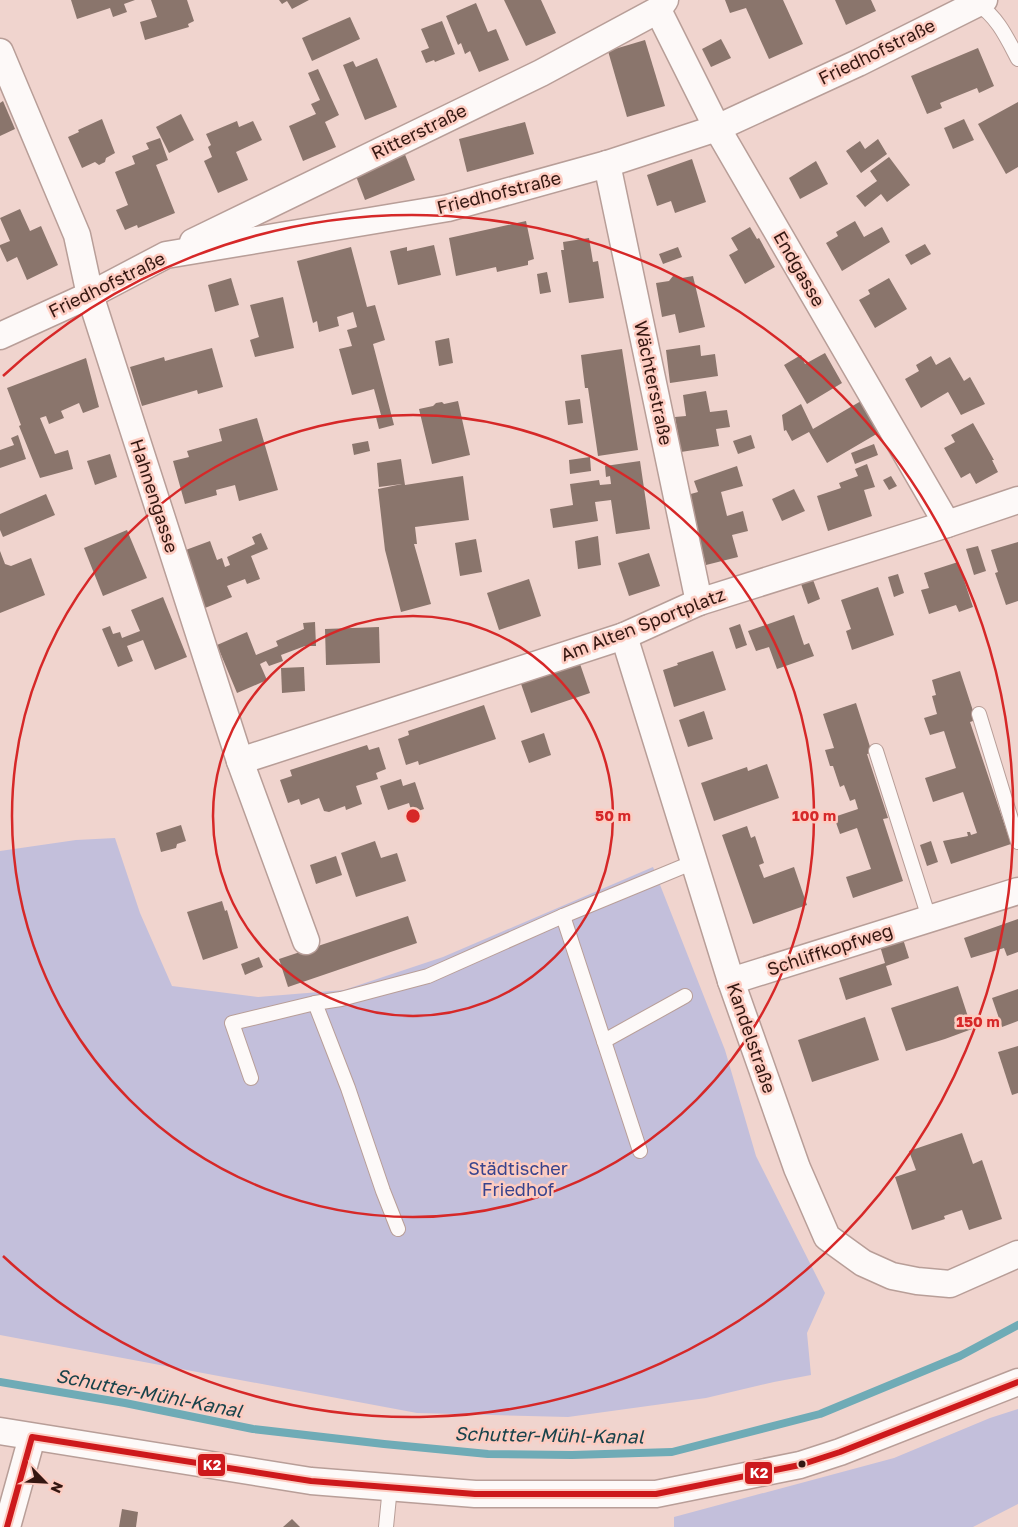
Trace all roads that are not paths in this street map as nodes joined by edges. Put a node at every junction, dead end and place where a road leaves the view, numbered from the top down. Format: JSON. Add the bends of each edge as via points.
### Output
{"nodes":[{"id":1,"x":978,"y":1,"type":"edge"},
{"id":2,"x":662,"y":5,"type":"edge"},
{"id":3,"x":0,"y":52,"type":"edge"},
{"id":4,"x":1018,"y":59,"type":"edge"},
{"id":5,"x":717,"y":128,"type":"junction"},
{"id":6,"x":606,"y":164,"type":"junction"},
{"id":7,"x":166,"y":255,"type":"junction"},
{"id":8,"x":90,"y":295,"type":"junction"},
{"id":9,"x":0,"y":336,"type":"edge"},
{"id":10,"x":1018,"y":500,"type":"edge"},
{"id":11,"x":948,"y":524,"type":"junction"},
{"id":12,"x":699,"y":602,"type":"junction"},
{"id":13,"x":624,"y":636,"type":"junction"},
{"id":14,"x":979,"y":714,"type":"dead end"},
{"id":15,"x":876,"y":750,"type":"dead end"},
{"id":16,"x":240,"y":761,"type":"junction"},
{"id":17,"x":1018,"y":842,"type":"edge"},
{"id":18,"x":694,"y":862,"type":"junction"},
{"id":19,"x":1018,"y":891,"type":"edge"},
{"id":20,"x":563,"y":916,"type":"junction"},
{"id":21,"x":928,"y":918,"type":"junction"},
{"id":22,"x":306,"y":941,"type":"dead end"},
{"id":23,"x":731,"y":982,"type":"junction"},
{"id":24,"x":685,"y":996,"type":"dead end"},
{"id":25,"x":315,"y":1003,"type":"junction"},
{"id":26,"x":604,"y":1041,"type":"junction"},
{"id":27,"x":251,"y":1078,"type":"dead end"},
{"id":28,"x":640,"y":1151,"type":"dead end"},
{"id":29,"x":398,"y":1229,"type":"dead end"},
{"id":30,"x":1018,"y":1254,"type":"edge"},
{"id":31,"x":1018,"y":1382,"type":"edge"},
{"id":32,"x":0,"y":1431,"type":"edge"},
{"id":33,"x":32,"y":1437,"type":"junction"},
{"id":34,"x":390,"y":1487,"type":"junction"},
{"id":35,"x":7,"y":1527,"type":"edge"},
{"id":36,"x":386,"y":1527,"type":"edge"}],
"edges":[{"from":1,"to":4,"type":"lane","via":[[999,25]]},
{"from":1,"to":5,"type":"street","name":"Friedhofstraße"},
{"from":2,"to":5,"type":"street","name":"Endgasse"},
{"from":2,"to":7,"type":"street","name":"Ritterstraße","via":[[541,73]]},
{"from":3,"to":8,"type":"street","name":"Hahnengasse","via":[[77,235]]},
{"from":5,"to":6,"type":"street","name":"Friedhofstraße"},
{"from":5,"to":11,"type":"street","name":"Endgasse"},
{"from":6,"to":7,"type":"street","name":"Friedhofstraße","via":[[448,208]]},
{"from":6,"to":12,"type":"street","name":"Wächterstraße"},
{"from":7,"to":8,"type":"street","name":"Friedhofstraße"},
{"from":8,"to":9,"type":"street","name":"Friedhofstraße"},
{"from":8,"to":16,"type":"street","name":"Hahnengasse"},
{"from":10,"to":11,"type":"street","name":"Am Alten Sportplatz"},
{"from":11,"to":12,"type":"street","name":"Am Alten Sportplatz"},
{"from":12,"to":13,"type":"street","name":"Am Alten Sportplatz"},
{"from":13,"to":16,"type":"street","name":"Am Alten Sportplatz"},
{"from":13,"to":18,"type":"street","name":"Kandelstraße"},
{"from":14,"to":17,"type":"lane"},
{"from":15,"to":21,"type":"lane"},
{"from":16,"to":22,"type":"street","name":"Hahnengasse"},
{"from":18,"to":20,"type":"lane"},
{"from":18,"to":23,"type":"street","name":"Kandelstraße"},
{"from":19,"to":21,"type":"street","name":"Schliffkopfweg"},
{"from":20,"to":25,"type":"lane","via":[[428,976]]},
{"from":20,"to":26,"type":"lane"},
{"from":21,"to":23,"type":"street","name":"Schliffkopfweg"},
{"from":23,"to":30,"type":"street","name":"Kandelstraße","via":[[797,1168],[827,1237],[863,1263],[892,1276],[950,1284]]},
{"from":24,"to":26,"type":"lane"},
{"from":25,"to":27,"type":"lane","via":[[232,1023]]},
{"from":25,"to":29,"type":"lane"},
{"from":26,"to":28,"type":"lane"},
{"from":31,"to":34,"type":"street","via":[[800,1465],[656,1494],[475,1494]]},
{"from":32,"to":33,"type":"street"},
{"from":33,"to":34,"type":"street","via":[[310,1481]]},
{"from":33,"to":35,"type":"street"},
{"from":34,"to":36,"type":"lane"}]}
